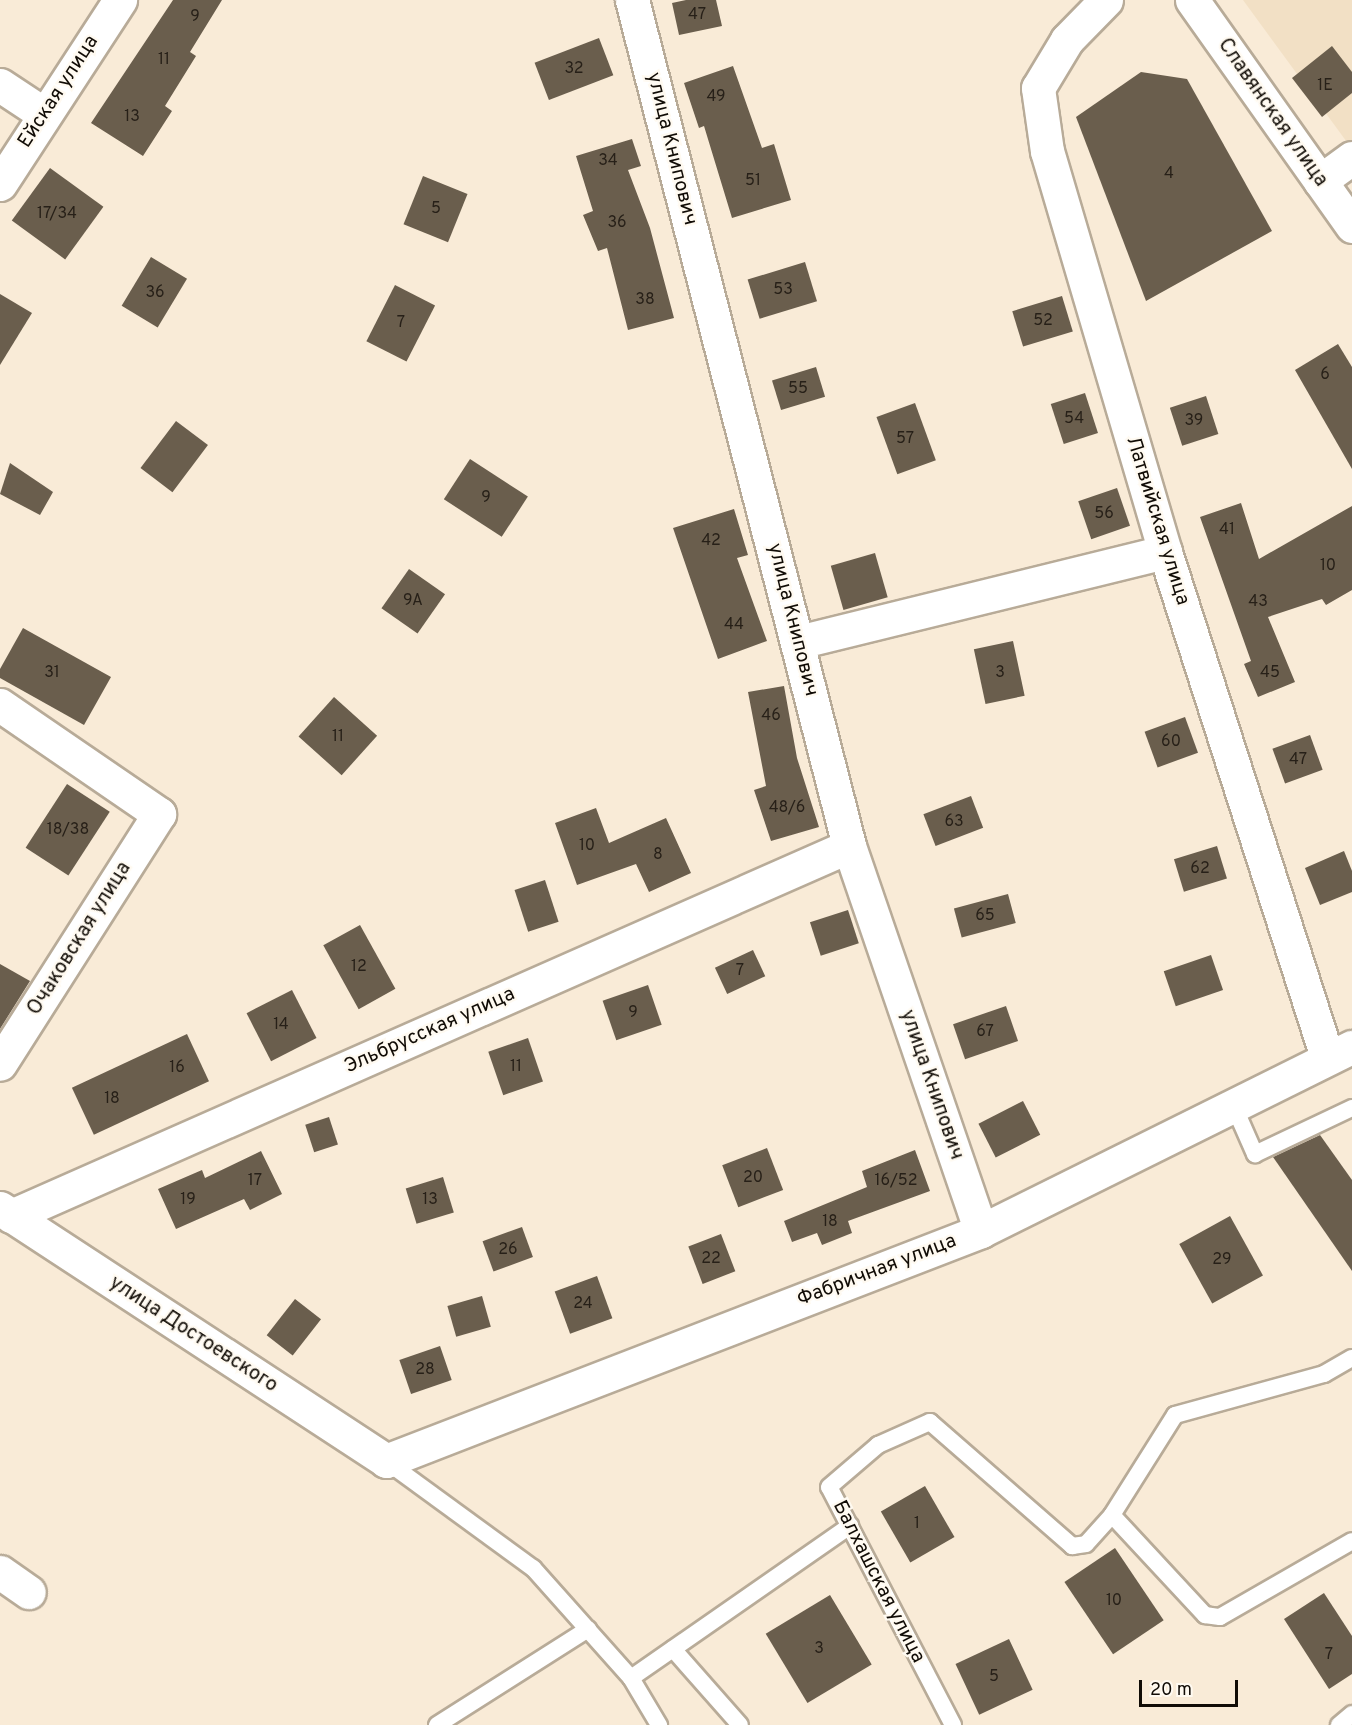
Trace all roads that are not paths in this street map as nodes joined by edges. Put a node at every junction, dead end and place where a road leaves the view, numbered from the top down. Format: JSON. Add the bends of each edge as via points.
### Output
{"nodes":[{"id":1,"x":120,"y":0,"type":"edge"},
{"id":2,"x":632,"y":0,"type":"edge"},
{"id":3,"x":1106,"y":0,"type":"edge"},
{"id":4,"x":1192,"y":0,"type":"edge"},
{"id":5,"x":0,"y":85,"type":"edge"},
{"id":6,"x":44,"y":114,"type":"junction"},
{"id":7,"x":1352,"y":158,"type":"edge"},
{"id":8,"x":1320,"y":181,"type":"junction"},
{"id":9,"x":0,"y":184,"type":"edge"},
{"id":10,"x":1352,"y":226,"type":"edge"},
{"id":11,"x":1165,"y":552,"type":"junction"},
{"id":12,"x":798,"y":642,"type":"junction"},
{"id":13,"x":0,"y":705,"type":"edge"},
{"id":14,"x":849,"y":846,"type":"junction"},
{"id":15,"x":1340,"y":1052,"type":"edge"},
{"id":16,"x":0,"y":1064,"type":"edge"},
{"id":17,"x":1233,"y":1104,"type":"junction"},
{"id":18,"x":1352,"y":1108,"type":"edge"},
{"id":19,"x":6,"y":1212,"type":"edge"},
{"id":20,"x":981,"y":1231,"type":"junction"},
{"id":21,"x":1352,"y":1358,"type":"edge"},
{"id":22,"x":386,"y":1461,"type":"junction"},
{"id":23,"x":1112,"y":1515,"type":"junction"},
{"id":24,"x":850,"y":1526,"type":"junction"},
{"id":25,"x":1352,"y":1541,"type":"edge"},
{"id":26,"x":0,"y":1572,"type":"edge"},
{"id":27,"x":29,"y":1592,"type":"dead end"},
{"id":28,"x":588,"y":1629,"type":"junction"},
{"id":29,"x":673,"y":1649,"type":"junction"},
{"id":30,"x":631,"y":1678,"type":"junction"},
{"id":31,"x":1352,"y":1714,"type":"edge"},
{"id":32,"x":437,"y":1725,"type":"edge"},
{"id":33,"x":659,"y":1725,"type":"edge"},
{"id":34,"x":740,"y":1725,"type":"edge"},
{"id":35,"x":953,"y":1725,"type":"edge"},
{"id":36,"x":1339,"y":1725,"type":"edge"}],
"edges":[{"from":1,"to":6,"type":"street","name":"Ейская улица"},
{"from":2,"to":12,"type":"street","name":"улица Книпович"},
{"from":3,"to":11,"type":"street","name":"Латвийская улица","via":[[1067,40],[1038,88],[1047,151]]},
{"from":4,"to":8,"type":"street","name":"Славянская улица"},
{"from":5,"to":6,"type":"street"},
{"from":6,"to":9,"type":"street","name":"Ейская улица"},
{"from":7,"to":8,"type":"street"},
{"from":8,"to":10,"type":"street","name":"Славянская улица"},
{"from":11,"to":12,"type":"street"},
{"from":11,"to":15,"type":"street","name":"Латвийская улица"},
{"from":12,"to":14,"type":"street","name":"улица Книпович"},
{"from":13,"to":16,"type":"street","name":"Очаковская улица","via":[[159,814]]},
{"from":14,"to":19,"type":"street","name":"Эльбрусская улица"},
{"from":14,"to":20,"type":"street","name":"улица Книпович"},
{"from":15,"to":17,"type":"street","name":"Фабричная улица"},
{"from":17,"to":18,"type":"lane","via":[[1255,1154]]},
{"from":17,"to":20,"type":"street","name":"Фабричная улица"},
{"from":19,"to":22,"type":"street","name":"улица Достоевского"},
{"from":20,"to":22,"type":"street","name":"Фабричная улица"},
{"from":21,"to":23,"type":"lane","name":"Балхашская улица","via":[[1324,1374],[1175,1415]]},
{"from":22,"to":28,"type":"lane","via":[[533,1568]]},
{"from":23,"to":24,"type":"lane","name":"Балхашская улица","via":[[1086,1544],[1072,1545],[930,1422],[878,1445],[829,1487]]},
{"from":23,"to":25,"type":"lane","via":[[1205,1615],[1220,1617]]},
{"from":24,"to":29,"type":"lane"},
{"from":24,"to":35,"type":"lane","name":"Балхашская улица"},
{"from":26,"to":27,"type":"street"},
{"from":28,"to":30,"type":"lane"},
{"from":28,"to":32,"type":"lane"},
{"from":29,"to":30,"type":"lane"},
{"from":29,"to":34,"type":"lane"},
{"from":30,"to":33,"type":"lane"},
{"from":31,"to":36,"type":"lane"}]}
